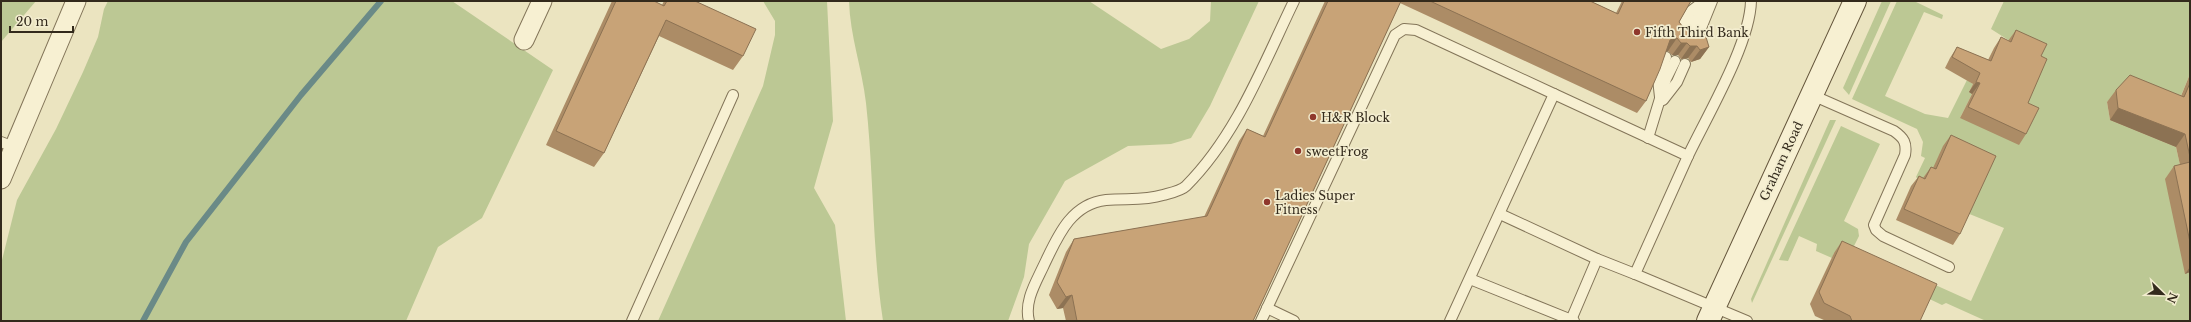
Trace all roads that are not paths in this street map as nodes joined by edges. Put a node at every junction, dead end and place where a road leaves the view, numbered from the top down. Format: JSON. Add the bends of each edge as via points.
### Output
{"nodes":[{"id":1,"x":76,"y":1,"type":"edge"},
{"id":2,"x":542,"y":1,"type":"edge"},
{"id":3,"x":1294,"y":1,"type":"edge"},
{"id":4,"x":1704,"y":1,"type":"edge"},
{"id":5,"x":1708,"y":1,"type":"edge"},
{"id":6,"x":1712,"y":1,"type":"edge"},
{"id":7,"x":1751,"y":1,"type":"edge"},
{"id":8,"x":1855,"y":1,"type":"edge"},
{"id":9,"x":524,"y":40,"type":"dead end"},
{"id":10,"x":1695,"y":44,"type":"edge"},
{"id":11,"x":1670,"y":59,"type":"edge"},
{"id":12,"x":1685,"y":64,"type":"dead end"},
{"id":13,"x":1554,"y":94,"type":"junction"},
{"id":14,"x":733,"y":95,"type":"dead end"},
{"id":15,"x":1812,"y":95,"type":"junction"},
{"id":16,"x":1660,"y":103,"type":"junction"},
{"id":17,"x":1648,"y":138,"type":"junction"},
{"id":18,"x":8,"y":144,"type":"edge"},
{"id":19,"x":1688,"y":156,"type":"junction"},
{"id":20,"x":1,"y":178,"type":"edge"},
{"id":21,"x":1500,"y":214,"type":"junction"},
{"id":22,"x":1597,"y":259,"type":"junction"},
{"id":23,"x":1949,"y":267,"type":"dead end"},
{"id":24,"x":1635,"y":274,"type":"junction"},
{"id":25,"x":1470,"y":279,"type":"junction"},
{"id":26,"x":1267,"y":308,"type":"junction"},
{"id":27,"x":1711,"y":314,"type":"edge"},
{"id":28,"x":1573,"y":320,"type":"edge"},
{"id":29,"x":632,"y":321,"type":"edge"},
{"id":30,"x":1029,"y":321,"type":"edge"},
{"id":31,"x":1262,"y":321,"type":"edge"},
{"id":32,"x":1294,"y":321,"type":"edge"},
{"id":33,"x":1450,"y":321,"type":"edge"},
{"id":34,"x":1748,"y":321,"type":"edge"}],
"edges":[{"from":1,"to":18,"type":"street"},
{"from":2,"to":9,"type":"street"},
{"from":3,"to":30,"type":"lane","via":[[1250,94],[1212,156],[1184,188],[1150,199],[1105,200],[1080,209],[1062,228],[1031,293],[1027,314]]},
{"from":4,"to":5,"type":"lane","via":[[1691,11],[1681,35]]},
{"from":6,"to":10,"type":"lane"},
{"from":7,"to":19,"type":"lane","via":[[1751,14],[1737,54]]},
{"from":8,"to":15,"type":"main road","name":"Graham Road"},
{"from":11,"to":16,"type":"lane"},
{"from":12,"to":16,"type":"lane","via":[[1677,82]]},
{"from":13,"to":17,"type":"lane"},
{"from":13,"to":21,"type":"lane"},
{"from":13,"to":26,"type":"lane","via":[[1416,30],[1404,29],[1395,35]]},
{"from":14,"to":29,"type":"lane"},
{"from":15,"to":23,"type":"lane","via":[[1894,131],[1902,137],[1907,145],[1905,155],[1874,225],[1883,236]]},
{"from":15,"to":27,"type":"main road","name":"Graham Road"},
{"from":16,"to":17,"type":"lane"},
{"from":17,"to":19,"type":"lane"},
{"from":18,"to":20,"type":"street"},
{"from":19,"to":24,"type":"lane"},
{"from":21,"to":22,"type":"lane"},
{"from":21,"to":25,"type":"lane"},
{"from":22,"to":24,"type":"lane"},
{"from":22,"to":28,"type":"lane"},
{"from":24,"to":27,"type":"lane"},
{"from":25,"to":28,"type":"lane"},
{"from":25,"to":33,"type":"lane"},
{"from":26,"to":31,"type":"lane"},
{"from":26,"to":32,"type":"lane"},
{"from":27,"to":34,"type":"lane"}]}
